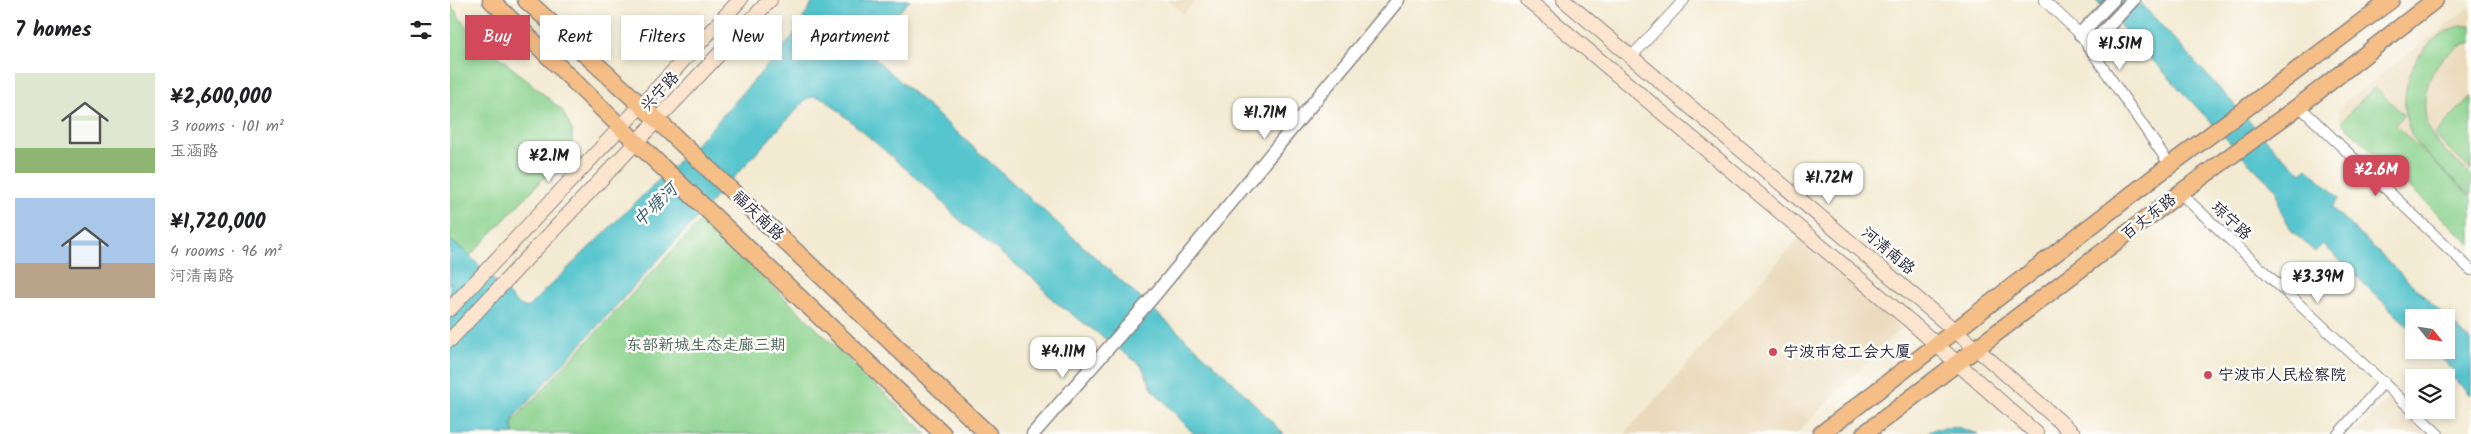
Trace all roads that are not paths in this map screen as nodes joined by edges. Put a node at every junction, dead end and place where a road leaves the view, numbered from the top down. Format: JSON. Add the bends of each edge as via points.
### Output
{"nodes":[{"id":1,"x":490,"y":0,"type":"edge"},
{"id":2,"x":526,"y":0,"type":"edge"},
{"id":3,"x":740,"y":0,"type":"edge"},
{"id":4,"x":770,"y":0,"type":"edge"},
{"id":5,"x":1398,"y":0,"type":"edge"},
{"id":6,"x":1528,"y":0,"type":"edge"},
{"id":7,"x":1564,"y":0,"type":"edge"},
{"id":8,"x":1684,"y":0,"type":"edge"},
{"id":9,"x":2044,"y":0,"type":"edge"},
{"id":10,"x":2113,"y":0,"type":"edge"},
{"id":11,"x":2133,"y":0,"type":"edge"},
{"id":12,"x":2391,"y":0,"type":"edge"},
{"id":13,"x":2435,"y":0,"type":"edge"},
{"id":14,"x":2080,"y":34,"type":"junction"},
{"id":15,"x":2089,"y":47,"type":"junction"},
{"id":16,"x":1631,"y":57,"type":"junction"},
{"id":17,"x":641,"y":105,"type":"junction"},
{"id":18,"x":2299,"y":106,"type":"junction"},
{"id":19,"x":657,"y":120,"type":"junction"},
{"id":20,"x":620,"y":127,"type":"junction"},
{"id":21,"x":637,"y":143,"type":"junction"},
{"id":22,"x":2170,"y":165,"type":"junction"},
{"id":23,"x":2180,"y":193,"type":"junction"},
{"id":24,"x":2471,"y":270,"type":"edge"},
{"id":25,"x":450,"y":309,"type":"edge"},
{"id":26,"x":1954,"y":330,"type":"junction"},
{"id":27,"x":450,"y":340,"type":"edge"},
{"id":28,"x":1936,"y":344,"type":"junction"},
{"id":29,"x":1977,"y":349,"type":"junction"},
{"id":30,"x":1958,"y":363,"type":"junction"},
{"id":31,"x":2384,"y":382,"type":"junction"},
{"id":32,"x":943,"y":434,"type":"edge"},
{"id":33,"x":988,"y":434,"type":"edge"},
{"id":34,"x":1033,"y":434,"type":"edge"},
{"id":35,"x":1821,"y":434,"type":"edge"},
{"id":36,"x":1864,"y":434,"type":"edge"},
{"id":37,"x":2037,"y":434,"type":"edge"},
{"id":38,"x":2074,"y":434,"type":"edge"},
{"id":39,"x":2338,"y":434,"type":"edge"},
{"id":40,"x":2438,"y":434,"type":"edge"}],
"edges":[{"from":1,"to":20,"type":"main road","name":"福庆南路"},
{"from":2,"to":17,"type":"main road","name":"福庆南路"},
{"from":3,"to":17,"type":"main road"},
{"from":4,"to":19,"type":"main road","name":"兴宁路"},
{"from":5,"to":34,"type":"street","via":[[1153,296]]},
{"from":6,"to":28,"type":"main road"},
{"from":7,"to":16,"type":"main road","name":"河清南路"},
{"from":8,"to":16,"type":"street"},
{"from":9,"to":14,"type":"street"},
{"from":10,"to":14,"type":"street"},
{"from":11,"to":15,"type":"street"},
{"from":12,"to":22,"type":"main road","name":"百丈东路"},
{"from":13,"to":18,"type":"main road","name":"百丈东路"},
{"from":14,"to":15,"type":"street"},
{"from":15,"to":22,"type":"street"},
{"from":16,"to":26,"type":"main road","name":"河清南路"},
{"from":17,"to":19,"type":"main road","name":"福庆南路"},
{"from":17,"to":20,"type":"main road"},
{"from":18,"to":23,"type":"main road","name":"百丈东路"},
{"from":18,"to":24,"type":"street"},
{"from":19,"to":21,"type":"main road","name":"兴宁路"},
{"from":19,"to":33,"type":"main road","name":"福庆南路"},
{"from":20,"to":21,"type":"main road","name":"福庆南路"},
{"from":20,"to":25,"type":"main road"},
{"from":21,"to":27,"type":"main road","name":"兴宁路"},
{"from":21,"to":32,"type":"main road","name":"福庆南路"},
{"from":22,"to":26,"type":"main road","name":"百丈东路"},
{"from":23,"to":29,"type":"main road","name":"百丈东路"},
{"from":23,"to":31,"type":"street","name":"琼宁路"},
{"from":26,"to":28,"type":"main road","name":"百丈东路"},
{"from":26,"to":29,"type":"main road","name":"河清南路"},
{"from":28,"to":30,"type":"main road"},
{"from":28,"to":35,"type":"main road","name":"百丈东路"},
{"from":29,"to":30,"type":"main road","name":"百丈东路"},
{"from":29,"to":38,"type":"main road","name":"河清南路"},
{"from":30,"to":36,"type":"main road","name":"百丈东路"},
{"from":30,"to":37,"type":"main road"},
{"from":31,"to":39,"type":"street"},
{"from":31,"to":40,"type":"street","name":"琼宁路"}]}
